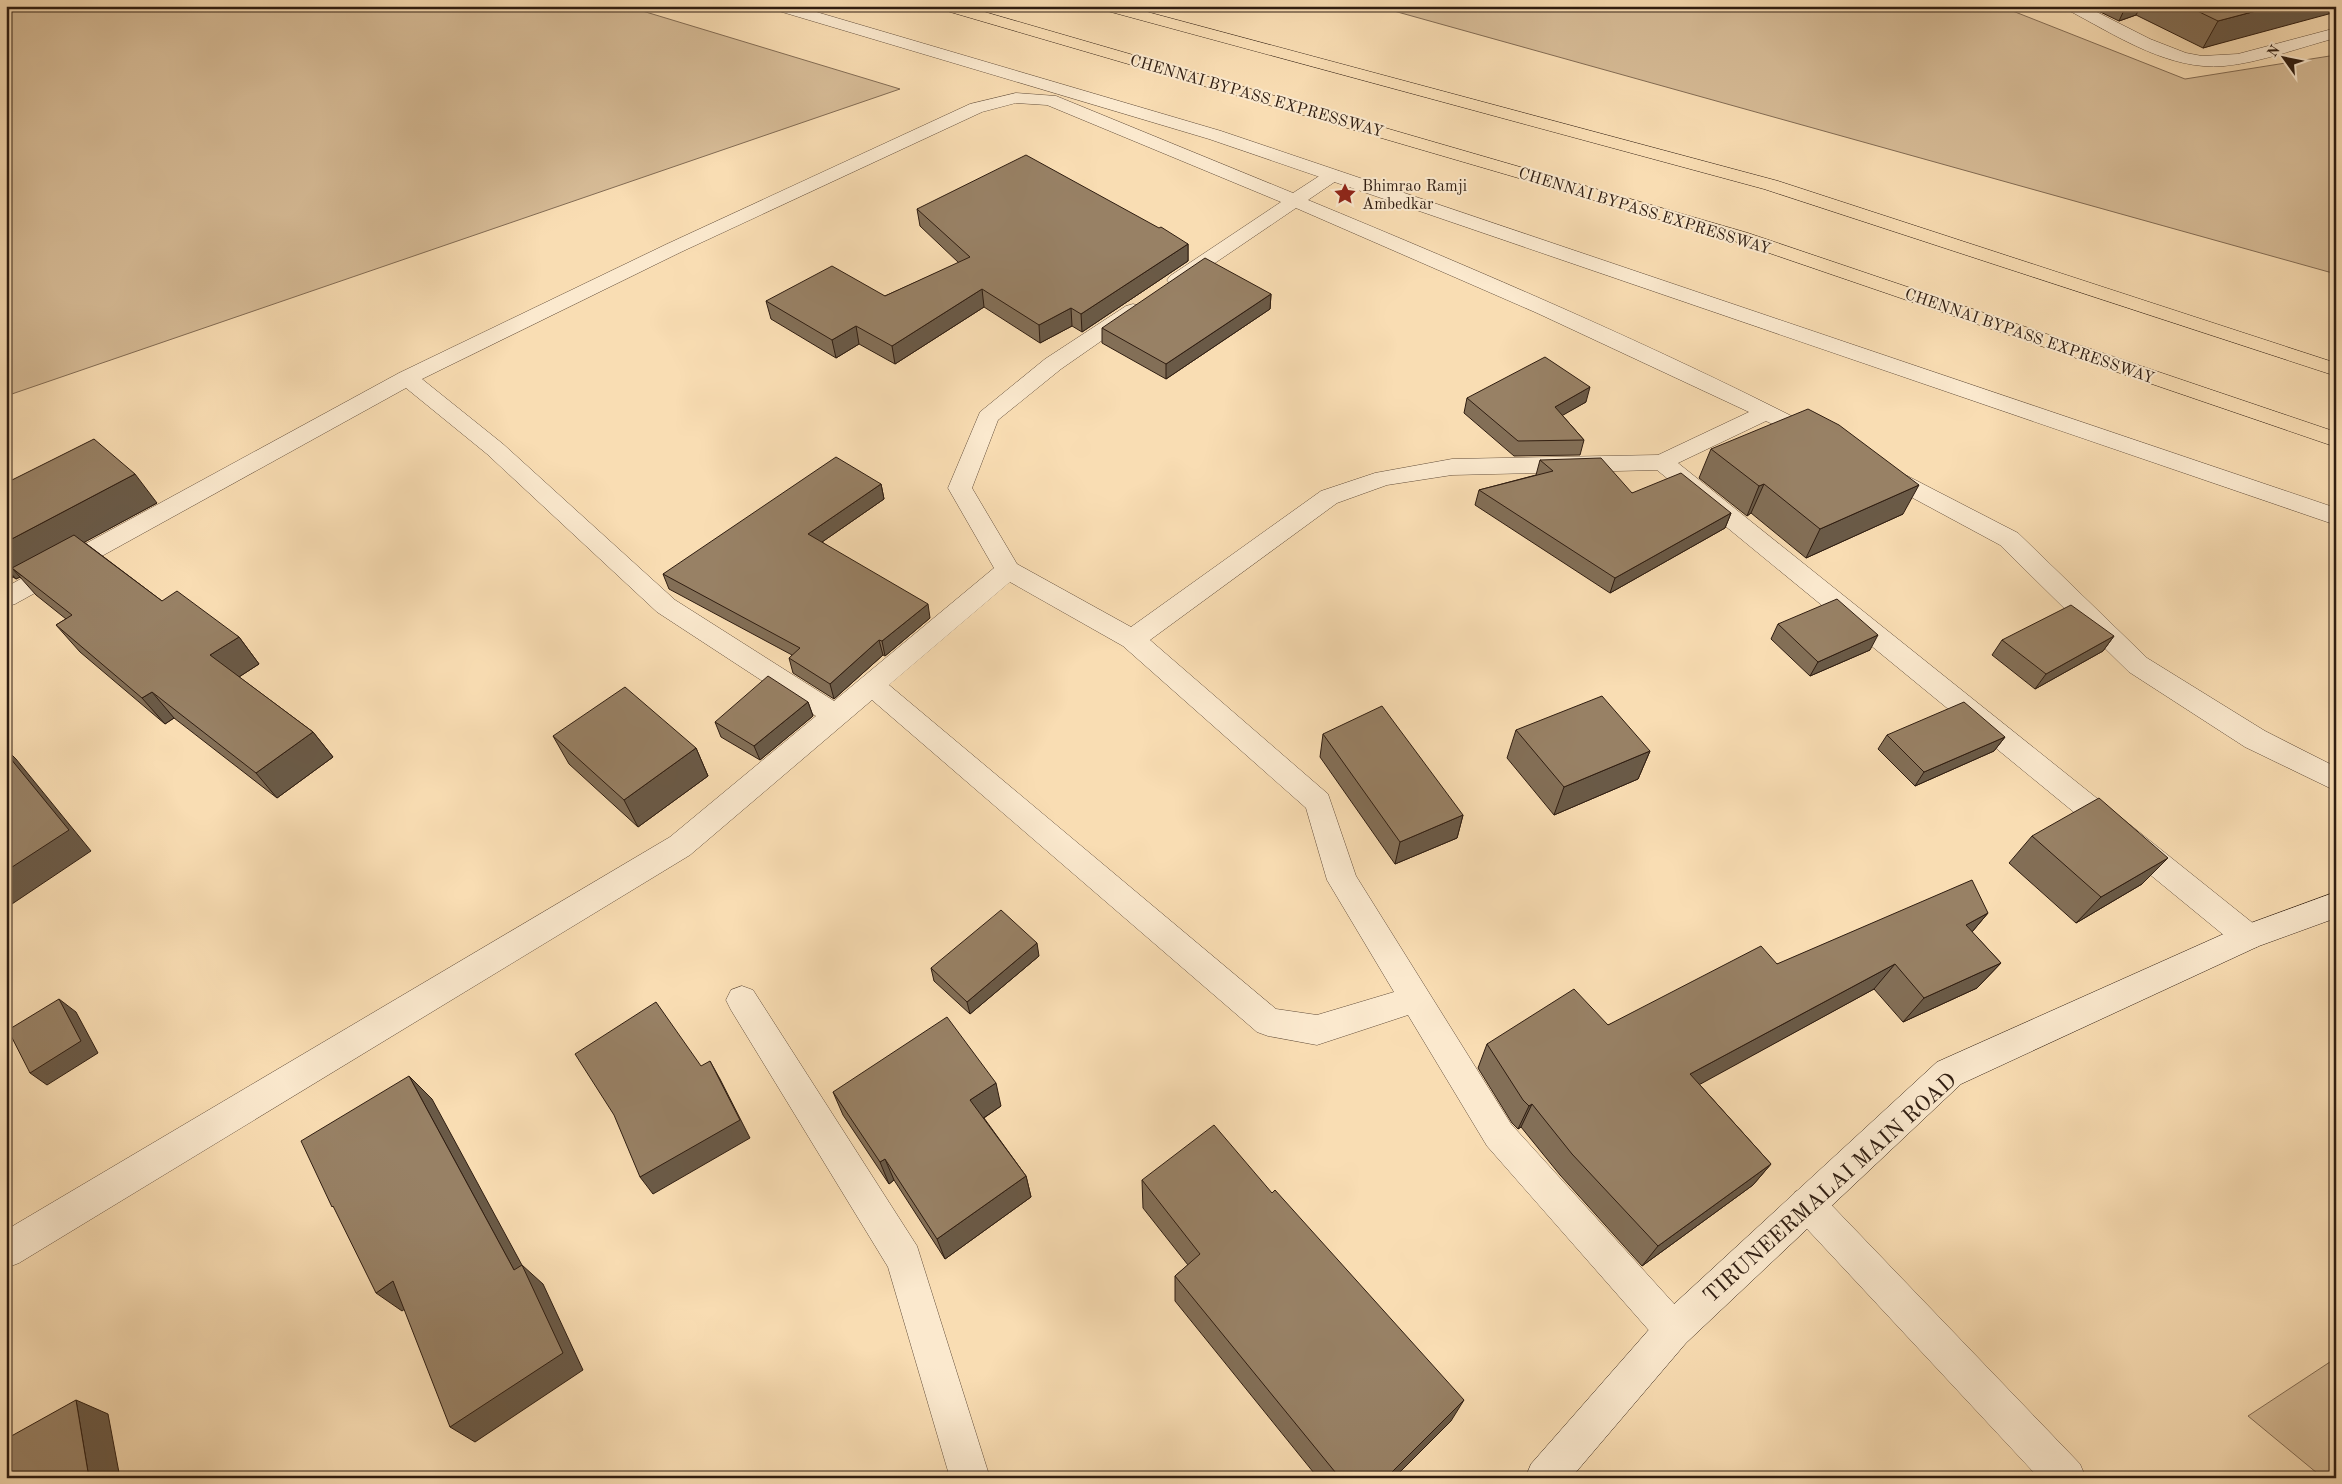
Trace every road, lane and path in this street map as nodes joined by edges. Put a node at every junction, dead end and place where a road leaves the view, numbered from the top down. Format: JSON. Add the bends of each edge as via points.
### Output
{"nodes":[{"id":1,"x":778,"y":6,"type":"edge"},
{"id":2,"x":946,"y":6,"type":"edge"},
{"id":3,"x":1106,"y":6,"type":"edge"},
{"id":4,"x":2072,"y":6,"type":"edge"},
{"id":5,"x":2336,"y":33,"type":"edge"},
{"id":6,"x":1332,"y":175,"type":"junction"},
{"id":7,"x":1296,"y":200,"type":"junction"},
{"id":8,"x":2336,"y":370,"type":"edge"},
{"id":9,"x":407,"y":378,"type":"junction"},
{"id":10,"x":1767,"y":412,"type":"junction"},
{"id":11,"x":2336,"y":440,"type":"edge"},
{"id":12,"x":1836,"y":448,"type":"edge"},
{"id":13,"x":1662,"y":462,"type":"junction"},
{"id":14,"x":1862,"y":462,"type":"edge"},
{"id":15,"x":2336,"y":517,"type":"edge"},
{"id":16,"x":1008,"y":570,"type":"junction"},
{"id":17,"x":6,"y":598,"type":"edge"},
{"id":18,"x":1132,"y":639,"type":"junction"},
{"id":19,"x":872,"y":685,"type":"junction"},
{"id":20,"x":836,"y":715,"type":"junction"},
{"id":21,"x":2336,"y":780,"type":"edge"},
{"id":22,"x":2336,"y":905,"type":"edge"},
{"id":23,"x":2248,"y":937,"type":"junction"},
{"id":24,"x":1414,"y":999,"type":"junction"},
{"id":25,"x":742,"y":1000,"type":"dead end"},
{"id":26,"x":1807,"y":1204,"type":"junction"},
{"id":27,"x":6,"y":1250,"type":"edge"},
{"id":28,"x":1673,"y":1330,"type":"junction"},
{"id":29,"x":970,"y":1478,"type":"edge"},
{"id":30,"x":1545,"y":1478,"type":"edge"},
{"id":31,"x":2066,"y":1478,"type":"edge"}],
"edges":[{"from":1,"to":6,"type":"street","via":[[1215,135]]},
{"from":2,"to":11,"type":"highway","name":"CHENNAI BYPASS EXPRESSWAY","via":[[1741,237]]},
{"from":3,"to":8,"type":"highway","via":[[1771,184]]},
{"from":4,"to":5,"type":"street","via":[[2154,46],[2198,60],[2221,62]]},
{"from":6,"to":7,"type":"street"},
{"from":6,"to":15,"type":"street"},
{"from":7,"to":9,"type":"street","via":[[1050,100],[1016,98],[976,108],[674,248]]},
{"from":7,"to":10,"type":"street","via":[[1478,278]]},
{"from":7,"to":16,"type":"street","via":[[1054,364],[988,418],[960,488]]},
{"from":9,"to":17,"type":"street"},
{"from":9,"to":20,"type":"street","via":[[495,449],[666,606]]},
{"from":10,"to":12,"type":"street"},
{"from":10,"to":13,"type":"street"},
{"from":13,"to":18,"type":"street","via":[[1452,467],[1382,478],[1329,497]]},
{"from":13,"to":23,"type":"street"},
{"from":14,"to":21,"type":"street","via":[[2009,539],[2138,665],[2256,739]]},
{"from":16,"to":18,"type":"street"},
{"from":16,"to":19,"type":"street"},
{"from":18,"to":24,"type":"street","via":[[1318,802],[1342,880]]},
{"from":19,"to":20,"type":"street"},
{"from":19,"to":24,"type":"street","via":[[1268,1022],[1317,1030]]},
{"from":20,"to":27,"type":"street","via":[[680,846]]},
{"from":22,"to":23,"type":"street","name":"TIRUNEERMALAI MAIN ROAD"},
{"from":23,"to":26,"type":"street","name":"TIRUNEERMALAI MAIN ROAD","via":[[1949,1073]]},
{"from":24,"to":28,"type":"street","via":[[1499,1135]]},
{"from":25,"to":29,"type":"street","via":[[904,1259]]},
{"from":26,"to":28,"type":"street","name":"TIRUNEERMALAI MAIN ROAD"},
{"from":26,"to":31,"type":"street"},
{"from":28,"to":30,"type":"street","name":"TIRUNEERMALAI MAIN ROAD"}]}
